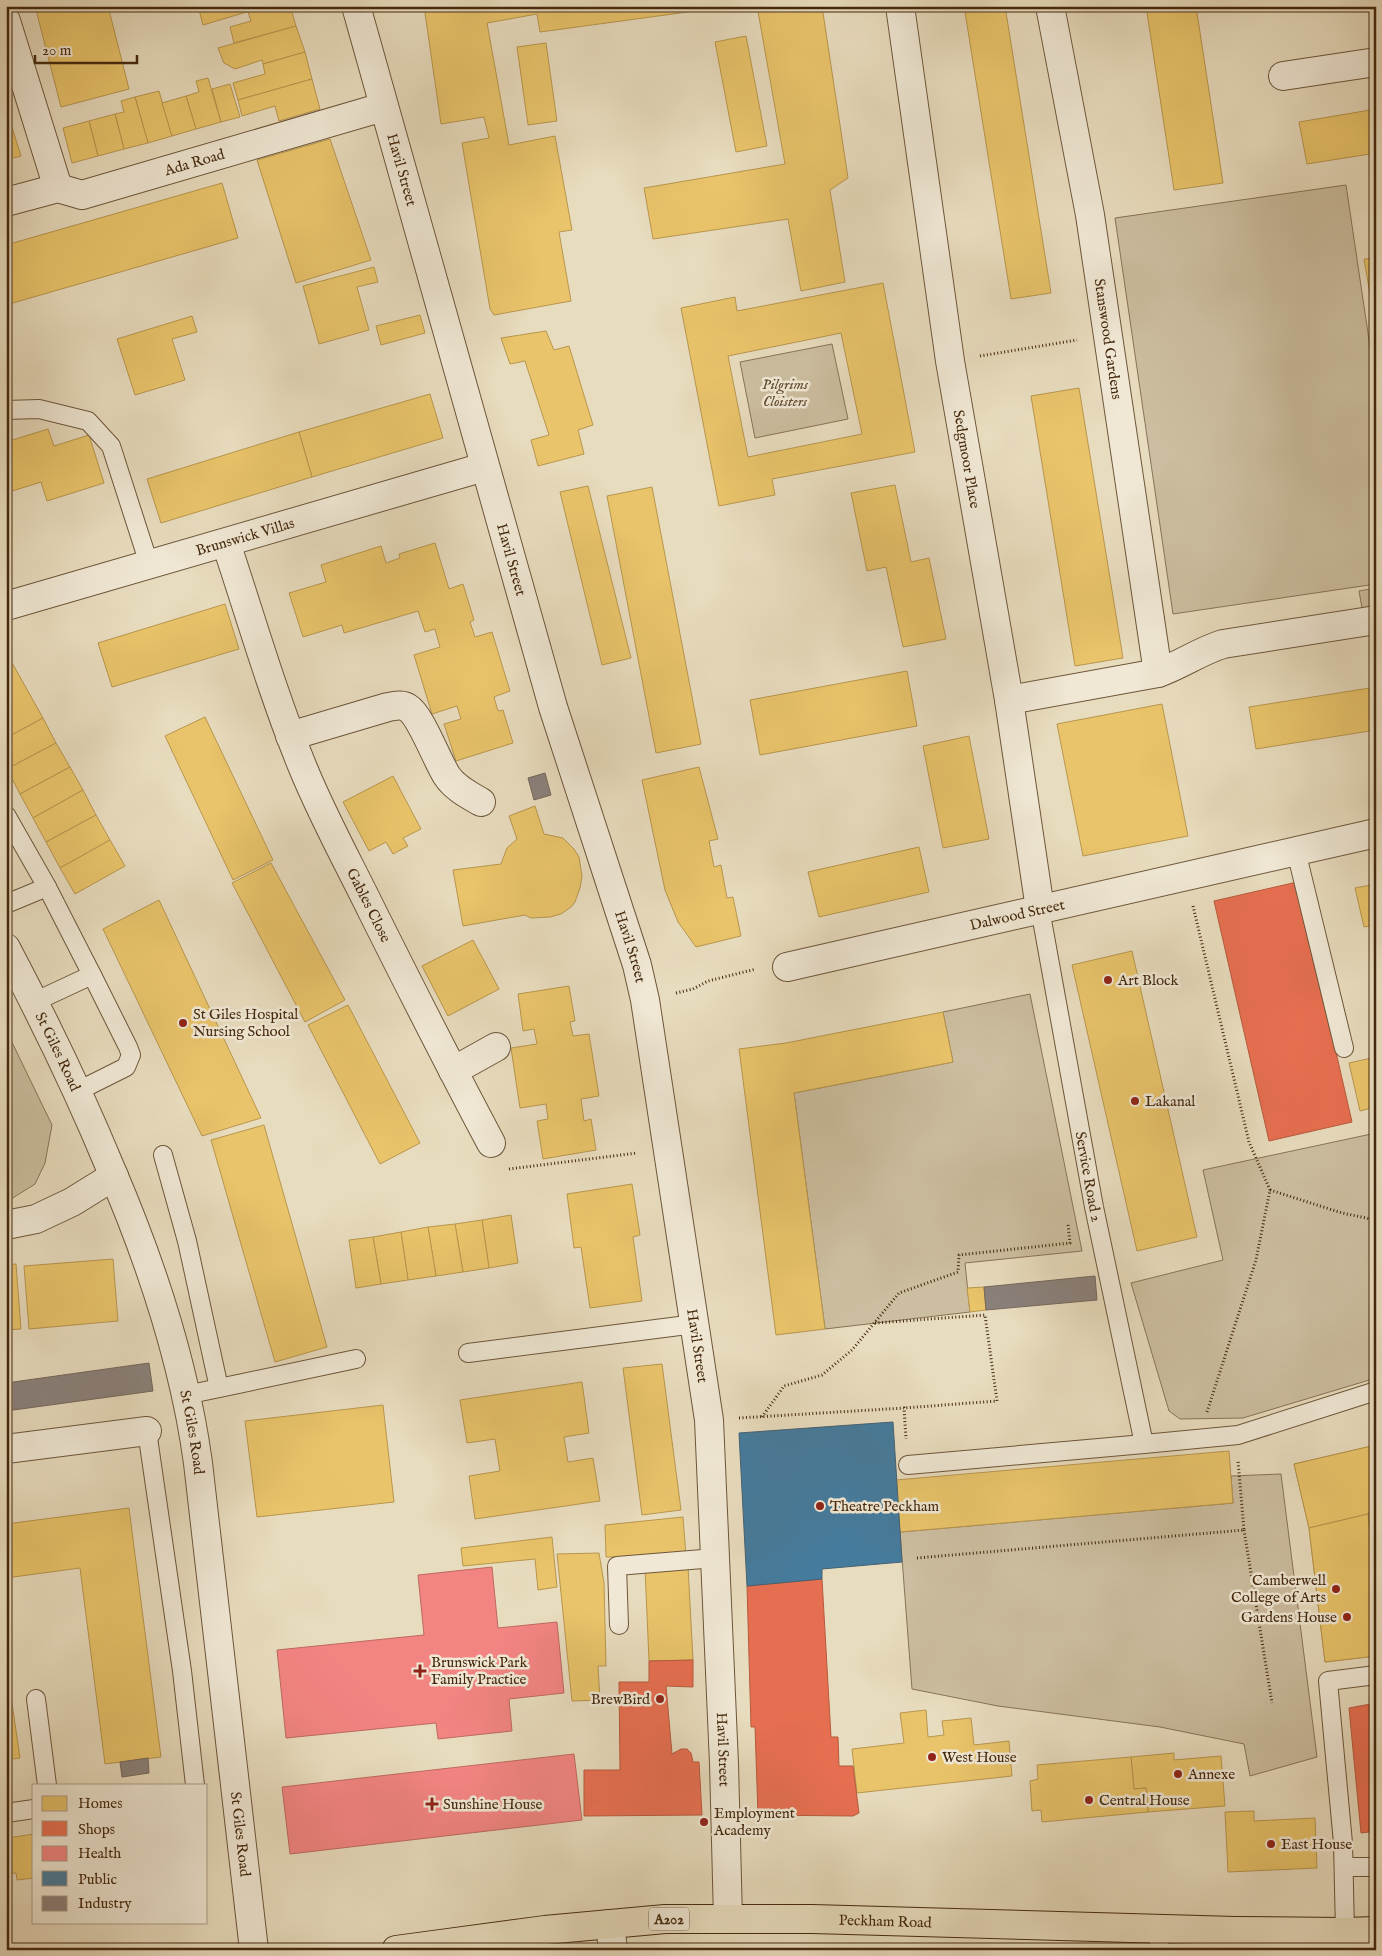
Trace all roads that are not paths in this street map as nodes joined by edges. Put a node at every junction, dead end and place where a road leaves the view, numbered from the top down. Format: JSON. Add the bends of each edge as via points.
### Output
{"nodes":[{"id":1,"x":356,"y":6,"type":"edge"},
{"id":2,"x":900,"y":6,"type":"edge"},
{"id":3,"x":1050,"y":6,"type":"edge"},
{"id":4,"x":6,"y":21,"type":"edge"},
{"id":5,"x":1376,"y":62,"type":"edge"},
{"id":6,"x":1283,"y":76,"type":"dead end"},
{"id":7,"x":384,"y":107,"type":"junction"},
{"id":8,"x":58,"y":188,"type":"junction"},
{"id":9,"x":6,"y":202,"type":"edge"},
{"id":10,"x":6,"y":410,"type":"edge"},
{"id":11,"x":484,"y":467,"type":"junction"},
{"id":12,"x":226,"y":543,"type":"junction"},
{"id":13,"x":149,"y":564,"type":"junction"},
{"id":14,"x":6,"y":606,"type":"edge"},
{"id":15,"x":1376,"y":620,"type":"edge"},
{"id":16,"x":1158,"y":673,"type":"junction"},
{"id":17,"x":1009,"y":700,"type":"junction"},
{"id":18,"x":290,"y":736,"type":"junction"},
{"id":19,"x":481,"y":802,"type":"dead end"},
{"id":20,"x":6,"y":815,"type":"edge"},
{"id":21,"x":1376,"y":833,"type":"edge"},
{"id":22,"x":1296,"y":851,"type":"junction"},
{"id":23,"x":46,"y":887,"type":"junction"},
{"id":24,"x":6,"y":904,"type":"edge"},
{"id":25,"x":1040,"y":909,"type":"junction"},
{"id":26,"x":6,"y":948,"type":"edge"},
{"id":27,"x":787,"y":967,"type":"road end"},
{"id":28,"x":92,"y":975,"type":"junction"},
{"id":29,"x":34,"y":1002,"type":"junction"},
{"id":30,"x":496,"y":1047,"type":"dead end"},
{"id":31,"x":1344,"y":1048,"type":"dead end"},
{"id":32,"x":453,"y":1071,"type":"junction"},
{"id":33,"x":78,"y":1091,"type":"junction"},
{"id":34,"x":491,"y":1143,"type":"road end"},
{"id":35,"x":163,"y":1155,"type":"dead end"},
{"id":36,"x":114,"y":1176,"type":"junction"},
{"id":37,"x":6,"y":1225,"type":"edge"},
{"id":38,"x":695,"y":1324,"type":"junction"},
{"id":39,"x":468,"y":1352,"type":"dead end"},
{"id":40,"x":356,"y":1359,"type":"dead end"},
{"id":41,"x":219,"y":1388,"type":"junction"},
{"id":42,"x":1376,"y":1391,"type":"edge"},
{"id":43,"x":186,"y":1395,"type":"junction"},
{"id":44,"x":147,"y":1431,"type":"joint"},
{"id":45,"x":1144,"y":1444,"type":"junction"},
{"id":46,"x":6,"y":1449,"type":"edge"},
{"id":47,"x":908,"y":1465,"type":"road end"},
{"id":48,"x":715,"y":1558,"type":"junction"},
{"id":49,"x":619,"y":1625,"type":"dead end"},
{"id":50,"x":1376,"y":1675,"type":"edge"},
{"id":51,"x":36,"y":1699,"type":"dead end"},
{"id":52,"x":47,"y":1784,"type":"edge"},
{"id":53,"x":195,"y":1784,"type":"edge"},
{"id":54,"x":32,"y":1809,"type":"edge"},
{"id":55,"x":6,"y":1813,"type":"edge"},
{"id":56,"x":1344,"y":1867,"type":"junction"},
{"id":57,"x":1376,"y":1867,"type":"edge"},
{"id":58,"x":728,"y":1919,"type":"junction"},
{"id":59,"x":1376,"y":1931,"type":"edge"},
{"id":60,"x":1346,"y":1932,"type":"junction"},
{"id":61,"x":612,"y":1937,"type":"edge"},
{"id":62,"x":1159,"y":1939,"type":"edge"},
{"id":63,"x":254,"y":1950,"type":"edge"},
{"id":64,"x":396,"y":1950,"type":"edge"}],
"edges":[{"from":1,"to":7,"type":"street","name":"Havil Street"},
{"from":2,"to":17,"type":"street","name":"Sedgmoor Place","via":[[950,361]]},
{"from":3,"to":16,"type":"street","name":"Stanswood Gardens","via":[[1090,215]]},
{"from":4,"to":8,"type":"street"},
{"from":5,"to":6,"type":"street"},
{"from":7,"to":8,"type":"street","name":"Ada Road","via":[[82,195]]},
{"from":7,"to":11,"type":"street","name":"Havil Street"},
{"from":8,"to":9,"type":"street"},
{"from":10,"to":13,"type":"lane","via":[[40,410],[88,421],[111,446]]},
{"from":11,"to":12,"type":"street","name":"Brunswick Villas"},
{"from":11,"to":38,"type":"street","name":"Havil Street","via":[[553,707],[645,1000]]},
{"from":12,"to":13,"type":"street","name":"Brunswick Villas"},
{"from":12,"to":18,"type":"street","name":"Gables Close"},
{"from":13,"to":14,"type":"street","name":"Brunswick Villas"},
{"from":15,"to":16,"type":"street","via":[[1223,644],[1204,649]]},
{"from":16,"to":17,"type":"street"},
{"from":17,"to":25,"type":"street","name":"Sedgmoor Place"},
{"from":18,"to":19,"type":"street","via":[[388,707],[399,705],[408,708],[447,776],[457,788]]},
{"from":18,"to":32,"type":"street","name":"Gables Close","via":[[323,812]]},
{"from":20,"to":23,"type":"lane"},
{"from":21,"to":22,"type":"street","name":"Dalwood Street"},
{"from":22,"to":25,"type":"street","name":"Dalwood Street"},
{"from":22,"to":31,"type":"lane"},
{"from":23,"to":24,"type":"lane"},
{"from":23,"to":28,"type":"lane"},
{"from":25,"to":27,"type":"street","name":"Dalwood Street"},
{"from":25,"to":45,"type":"lane","name":"Service Road 2","via":[[1094,1207]]},
{"from":26,"to":29,"type":"street","name":"St Giles Road"},
{"from":28,"to":29,"type":"lane"},
{"from":28,"to":33,"type":"lane","via":[[131,1055],[126,1067]]},
{"from":29,"to":33,"type":"street","name":"St Giles Road"},
{"from":30,"to":32,"type":"street"},
{"from":32,"to":34,"type":"street","name":"Gables Close"},
{"from":33,"to":36,"type":"street","name":"St Giles Road"},
{"from":35,"to":41,"type":"lane","via":[[187,1241]]},
{"from":36,"to":37,"type":"street","via":[[36,1219]]},
{"from":36,"to":43,"type":"street","name":"St Giles Road","via":[[144,1249],[171,1333]]},
{"from":38,"to":39,"type":"lane"},
{"from":38,"to":48,"type":"street","name":"Havil Street","via":[[709,1420]]},
{"from":40,"to":41,"type":"lane"},
{"from":41,"to":43,"type":"lane"},
{"from":42,"to":45,"type":"lane","via":[[1238,1435]]},
{"from":43,"to":63,"type":"street","name":"St Giles Road","via":[[198,1463]]},
{"from":44,"to":46,"type":"street"},
{"from":44,"to":53,"type":"lane"},
{"from":45,"to":47,"type":"lane"},
{"from":48,"to":49,"type":"lane","via":[[617,1566]]},
{"from":48,"to":58,"type":"street","name":"Havil Street"},
{"from":50,"to":56,"type":"lane","via":[[1328,1681]]},
{"from":51,"to":52,"type":"lane"},
{"from":54,"to":55,"type":"lane"},
{"from":56,"to":57,"type":"lane"},
{"from":56,"to":60,"type":"lane"},
{"from":58,"to":61,"type":"highway","name":"Peckham Road","number":"A202","via":[[665,1919]]},
{"from":58,"to":62,"type":"highway","name":"Peckham Road","number":"A202","via":[[812,1919]]},
{"from":59,"to":60,"type":"highway","name":"Peckham Road","number":"A202"},
{"from":60,"to":62,"type":"highway","name":"Peckham Road","number":"A202"},
{"from":61,"to":64,"type":"highway","name":"Peckham Road","number":"A202","via":[[545,1930]]}]}
